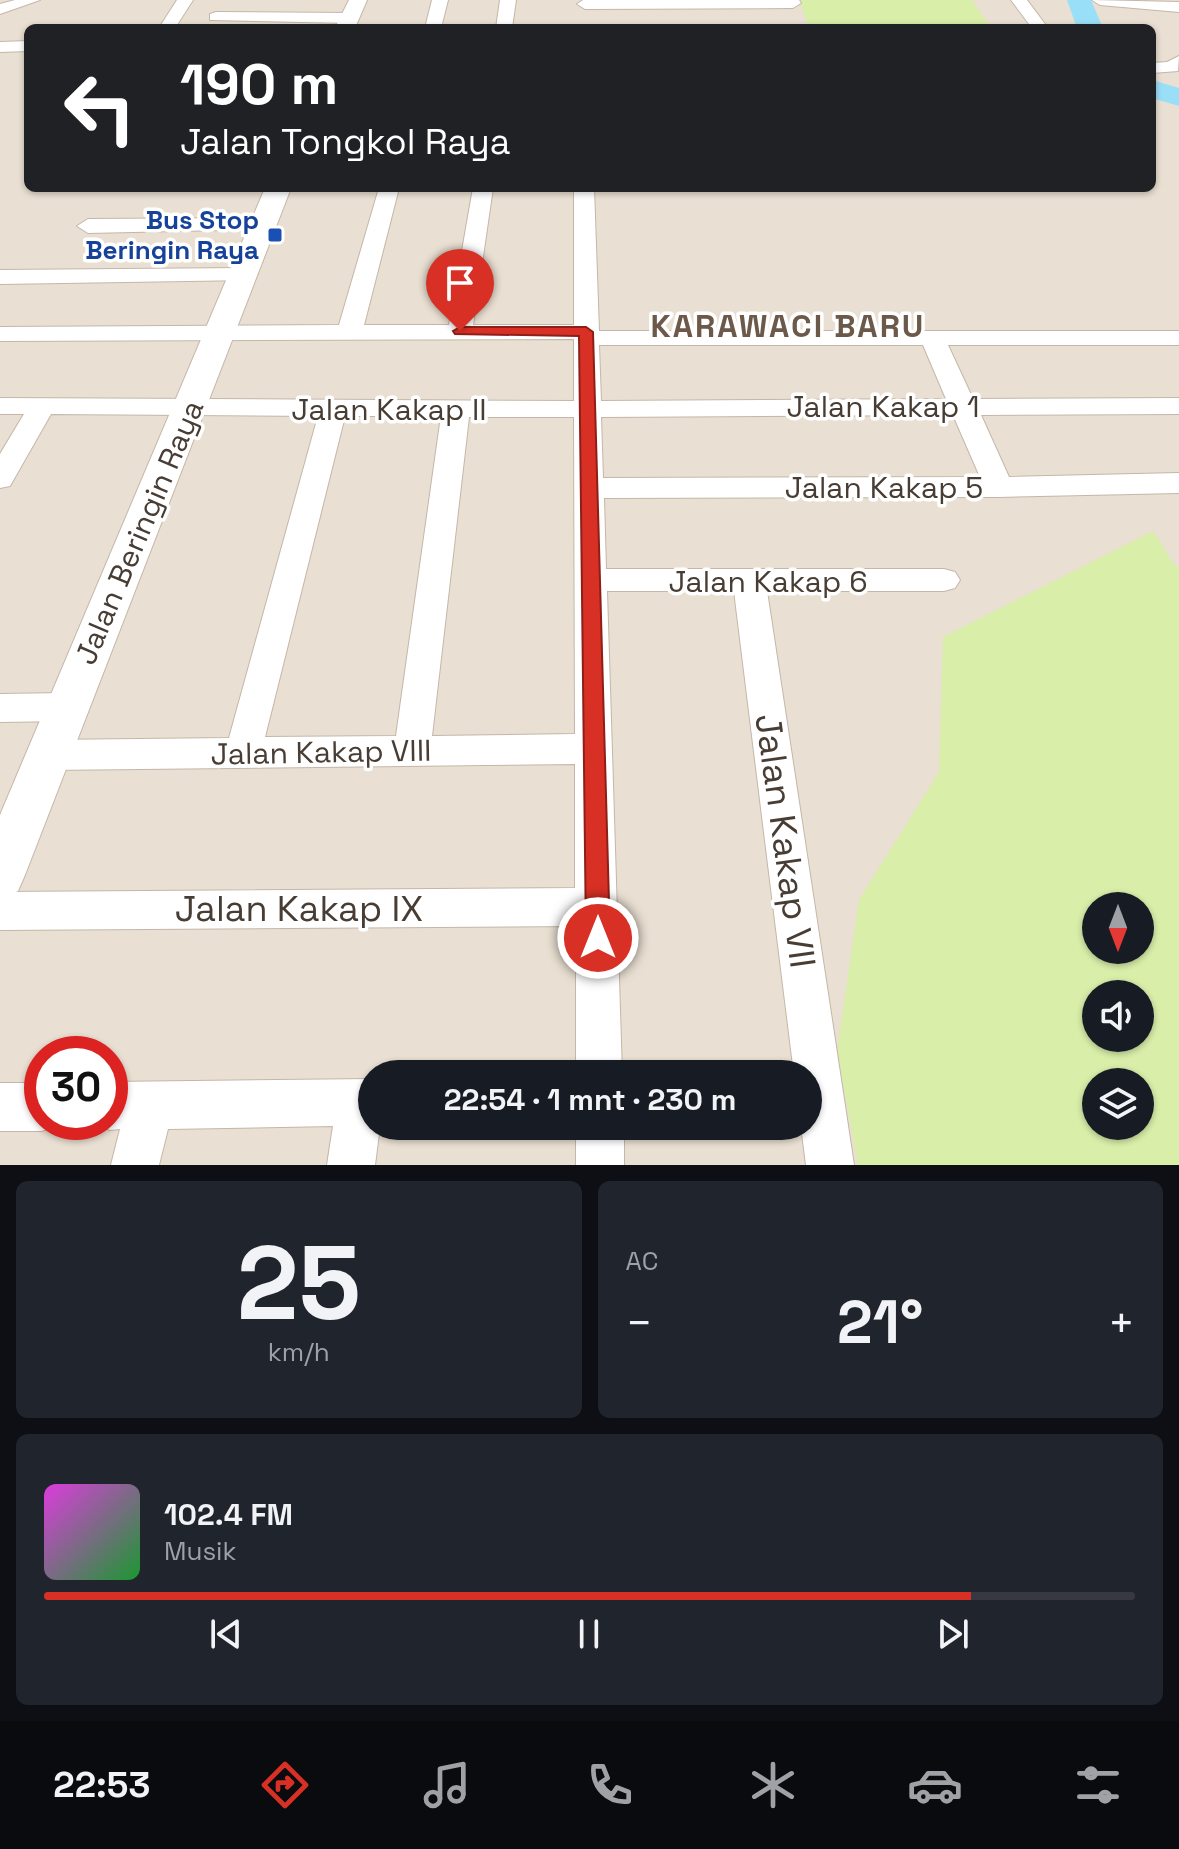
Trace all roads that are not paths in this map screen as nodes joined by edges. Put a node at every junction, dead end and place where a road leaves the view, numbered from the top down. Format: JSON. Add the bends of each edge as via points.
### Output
{"nodes":[{"id":1,"x":32,"y":0,"type":"edge"},
{"id":2,"x":185,"y":0,"type":"edge"},
{"id":3,"x":209,"y":0,"type":"edge"},
{"id":4,"x":440,"y":0,"type":"edge"},
{"id":5,"x":508,"y":0,"type":"edge"},
{"id":6,"x":1019,"y":0,"type":"edge"},
{"id":7,"x":1100,"y":0,"type":"edge"},
{"id":8,"x":251,"y":1,"type":"edge"},
{"id":9,"x":794,"y":6,"type":"edge"},
{"id":10,"x":585,"y":7,"type":"edge"},
{"id":11,"x":1179,"y":7,"type":"edge"},
{"id":12,"x":0,"y":9,"type":"edge"},
{"id":13,"x":351,"y":15,"type":"edge"},
{"id":14,"x":216,"y":17,"type":"dead end"},
{"id":15,"x":170,"y":24,"type":"edge"},
{"id":16,"x":434,"y":24,"type":"edge"},
{"id":17,"x":505,"y":24,"type":"edge"},
{"id":18,"x":1037,"y":24,"type":"edge"},
{"id":19,"x":24,"y":46,"type":"edge"},
{"id":20,"x":0,"y":47,"type":"edge"},
{"id":21,"x":1179,"y":61,"type":"edge"},
{"id":22,"x":1156,"y":68,"type":"edge"},
{"id":23,"x":276,"y":192,"type":"edge"},
{"id":24,"x":388,"y":192,"type":"edge"},
{"id":25,"x":482,"y":192,"type":"edge"},
{"id":26,"x":584,"y":192,"type":"edge"},
{"id":27,"x":264,"y":224,"type":"junction"},
{"id":28,"x":88,"y":226,"type":"dead end"},
{"id":29,"x":243,"y":275,"type":"junction"},
{"id":30,"x":0,"y":277,"type":"edge"},
{"id":31,"x":460,"y":331,"type":"junction"},
{"id":32,"x":350,"y":332,"type":"junction"},
{"id":33,"x":221,"y":333,"type":"junction"},
{"id":34,"x":0,"y":334,"type":"edge"},
{"id":35,"x":586,"y":335,"type":"junction"},
{"id":36,"x":1179,"y":338,"type":"edge"},
{"id":37,"x":933,"y":339,"type":"junction"},
{"id":38,"x":962,"y":405,"type":"junction"},
{"id":39,"x":0,"y":406,"type":"edge"},
{"id":40,"x":42,"y":406,"type":"junction"},
{"id":41,"x":1179,"y":406,"type":"edge"},
{"id":42,"x":191,"y":408,"type":"junction"},
{"id":43,"x":333,"y":409,"type":"junction"},
{"id":44,"x":456,"y":409,"type":"junction"},
{"id":45,"x":587,"y":409,"type":"junction"},
{"id":46,"x":0,"y":479,"type":"edge"},
{"id":47,"x":1179,"y":483,"type":"edge"},
{"id":48,"x":999,"y":487,"type":"junction"},
{"id":49,"x":589,"y":488,"type":"junction"},
{"id":50,"x":593,"y":580,"type":"junction"},
{"id":51,"x":944,"y":580,"type":"dead end"},
{"id":52,"x":749,"y":581,"type":"junction"},
{"id":53,"x":66,"y":707,"type":"junction"},
{"id":54,"x":0,"y":708,"type":"edge"},
{"id":55,"x":595,"y":749,"type":"junction"},
{"id":56,"x":412,"y":751,"type":"junction"},
{"id":57,"x":243,"y":753,"type":"junction"},
{"id":58,"x":48,"y":755,"type":"junction"},
{"id":59,"x":0,"y":875,"type":"edge"},
{"id":60,"x":598,"y":907,"type":"junction"},
{"id":61,"x":0,"y":911,"type":"edge"},
{"id":62,"x":599,"y":1060,"type":"edge"},
{"id":63,"x":809,"y":1060,"type":"edge"},
{"id":64,"x":358,"y":1102,"type":"edge"},
{"id":65,"x":130,"y":1106,"type":"edge"},
{"id":66,"x":0,"y":1107,"type":"edge"},
{"id":67,"x":24,"y":1107,"type":"edge"},
{"id":68,"x":822,"y":1134,"type":"edge"},
{"id":69,"x":358,"y":1136,"type":"edge"},
{"id":70,"x":600,"y":1140,"type":"edge"},
{"id":71,"x":135,"y":1165,"type":"edge"},
{"id":72,"x":351,"y":1165,"type":"edge"},
{"id":73,"x":600,"y":1165,"type":"edge"},
{"id":74,"x":830,"y":1165,"type":"edge"}],
"edges":[{"from":1,"to":12,"type":"street"},
{"from":2,"to":15,"type":"street"},
{"from":3,"to":8,"type":"street"},
{"from":4,"to":16,"type":"street"},
{"from":5,"to":17,"type":"street"},
{"from":6,"to":18,"type":"street"},
{"from":7,"to":11,"type":"street"},
{"from":9,"to":10,"type":"street"},
{"from":13,"to":14,"type":"street"},
{"from":19,"to":20,"type":"street"},
{"from":21,"to":22,"type":"street"},
{"from":23,"to":27,"type":"street","name":"Jalan Beringin Raya"},
{"from":24,"to":32,"type":"street"},
{"from":25,"to":31,"type":"street"},
{"from":26,"to":35,"type":"street"},
{"from":27,"to":28,"type":"street"},
{"from":27,"to":29,"type":"street","name":"Jalan Beringin Raya"},
{"from":29,"to":30,"type":"street"},
{"from":29,"to":33,"type":"street","name":"Jalan Beringin Raya"},
{"from":31,"to":32,"type":"street"},
{"from":31,"to":35,"type":"street"},
{"from":32,"to":33,"type":"street"},
{"from":33,"to":34,"type":"street"},
{"from":33,"to":42,"type":"street","name":"Jalan Beringin Raya"},
{"from":35,"to":37,"type":"street"},
{"from":35,"to":45,"type":"street"},
{"from":36,"to":37,"type":"street"},
{"from":37,"to":38,"type":"street"},
{"from":38,"to":41,"type":"street","name":"Jalan Kakap 1"},
{"from":38,"to":45,"type":"street","name":"Jalan Kakap 1"},
{"from":38,"to":48,"type":"street"},
{"from":39,"to":40,"type":"street","name":"Jalan Kakap II"},
{"from":40,"to":42,"type":"street","name":"Jalan Kakap II"},
{"from":40,"to":46,"type":"street"},
{"from":42,"to":43,"type":"street","name":"Jalan Kakap II"},
{"from":42,"to":53,"type":"street","name":"Jalan Beringin Raya"},
{"from":43,"to":44,"type":"street","name":"Jalan Kakap II"},
{"from":43,"to":57,"type":"street"},
{"from":44,"to":45,"type":"street","name":"Jalan Kakap II"},
{"from":44,"to":56,"type":"street"},
{"from":45,"to":49,"type":"street"},
{"from":47,"to":48,"type":"street","name":"Jalan Kakap 5"},
{"from":48,"to":49,"type":"street","name":"Jalan Kakap 5"},
{"from":49,"to":50,"type":"street"},
{"from":50,"to":52,"type":"street","name":"Jalan Kakap 6"},
{"from":50,"to":55,"type":"street"},
{"from":51,"to":52,"type":"street","name":"Jalan Kakap 6"},
{"from":52,"to":63,"type":"street","name":"Jalan Kakap VII"},
{"from":53,"to":54,"type":"street"},
{"from":53,"to":58,"type":"street","name":"Jalan Beringin Raya"},
{"from":55,"to":56,"type":"street","name":"Jalan Kakap VIII"},
{"from":55,"to":60,"type":"street"},
{"from":56,"to":57,"type":"street","name":"Jalan Kakap VIII"},
{"from":57,"to":58,"type":"street","name":"Jalan Kakap VIII"},
{"from":58,"to":59,"type":"street","name":"Jalan Beringin Raya"},
{"from":60,"to":61,"type":"street","name":"Jalan Kakap IX"},
{"from":60,"to":62,"type":"street"},
{"from":64,"to":65,"type":"street"},
{"from":65,"to":71,"type":"street"},
{"from":66,"to":67,"type":"street"},
{"from":68,"to":74,"type":"street","name":"Jalan Kakap VII"},
{"from":69,"to":72,"type":"street"},
{"from":70,"to":73,"type":"street"}]}
